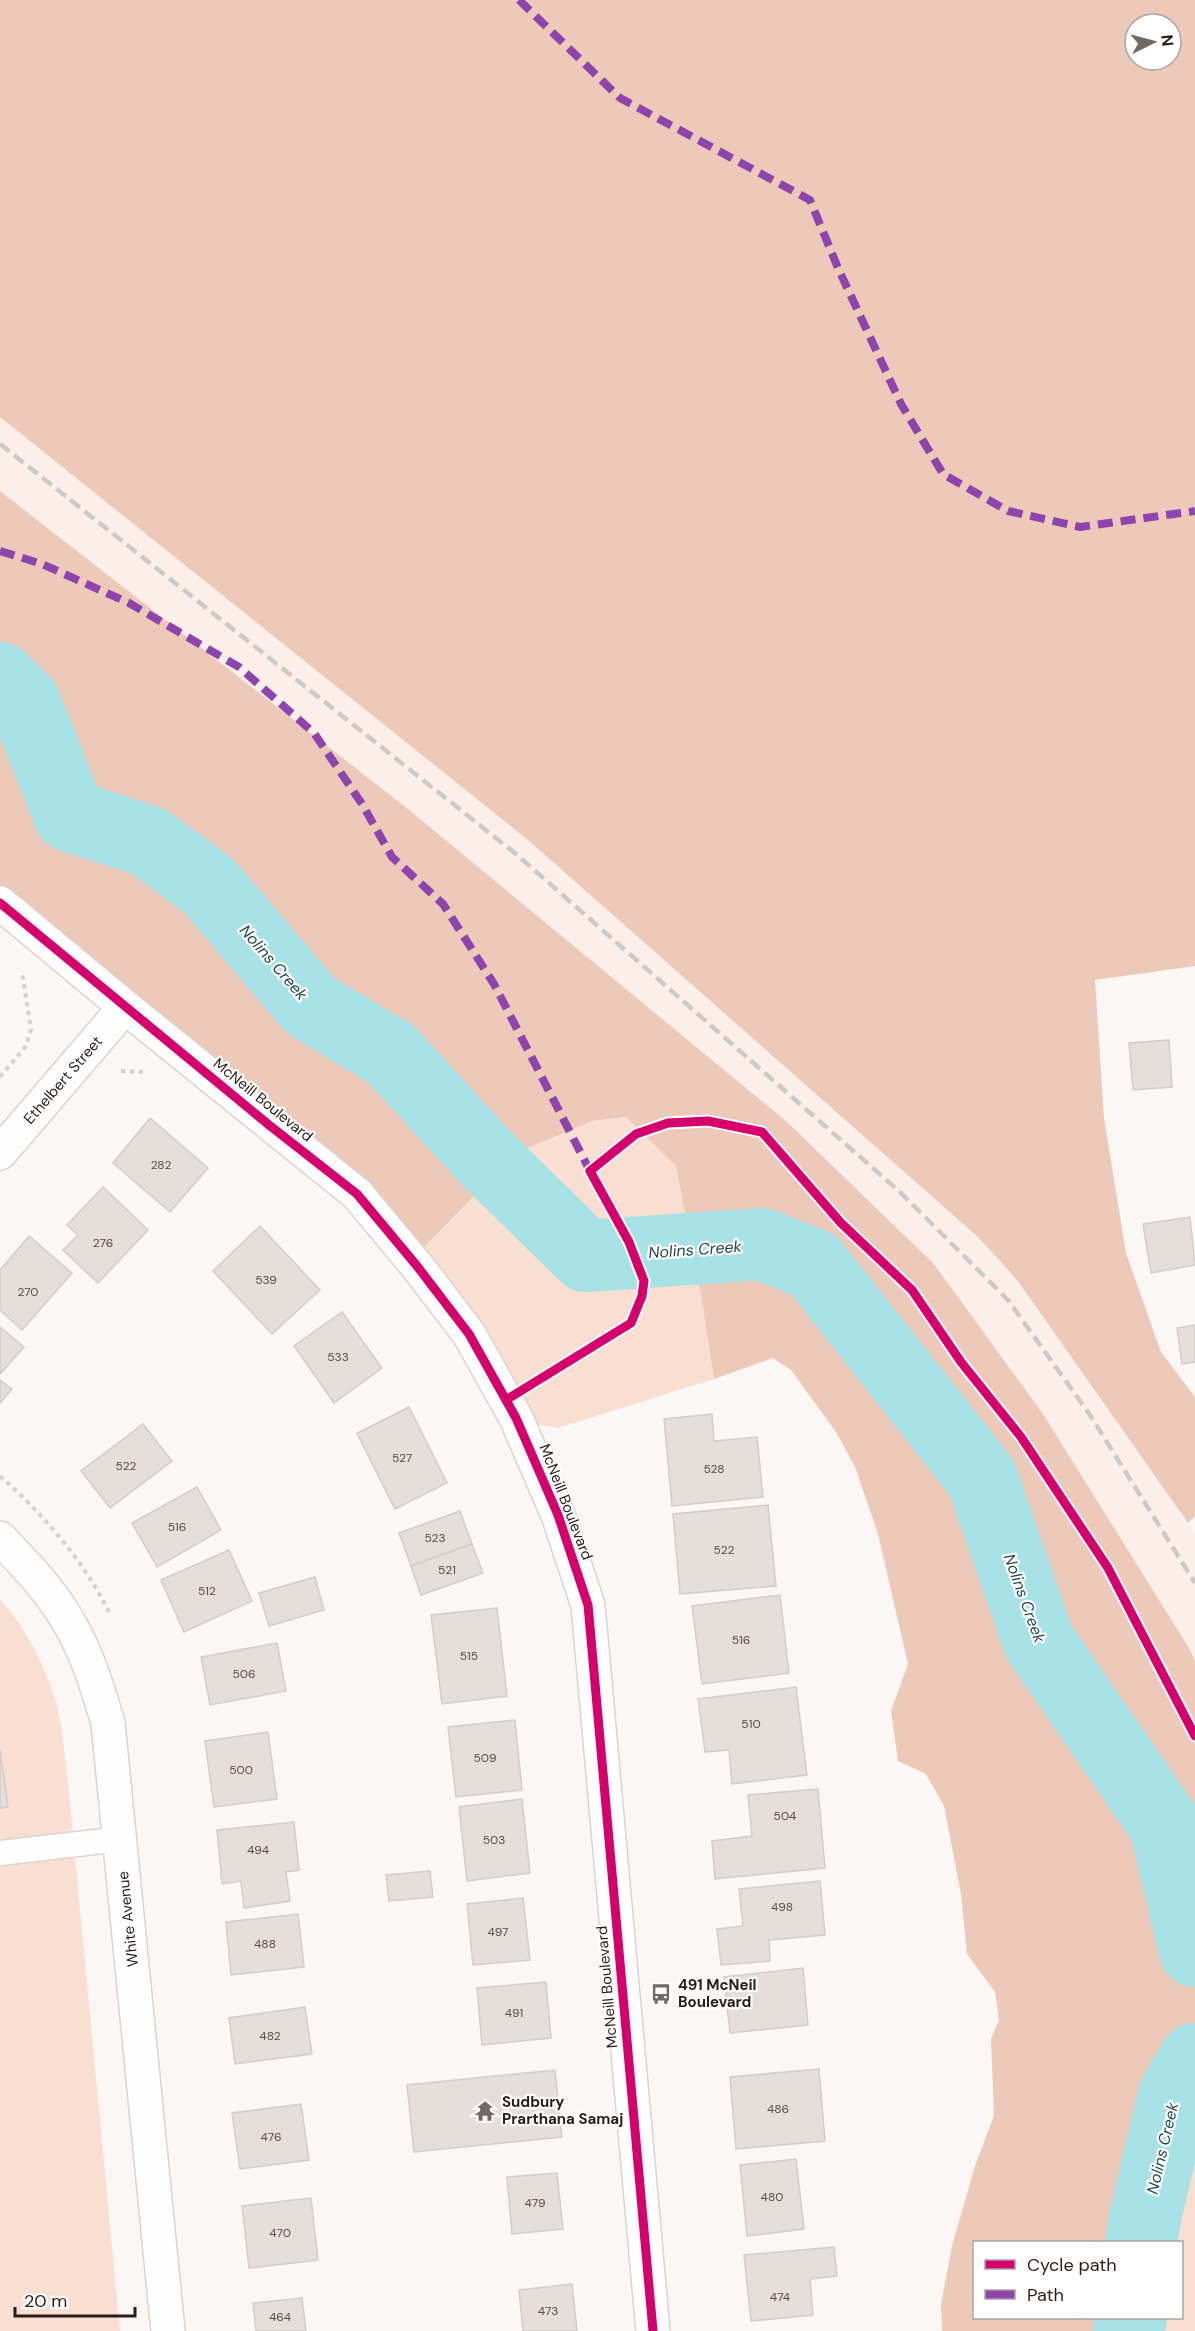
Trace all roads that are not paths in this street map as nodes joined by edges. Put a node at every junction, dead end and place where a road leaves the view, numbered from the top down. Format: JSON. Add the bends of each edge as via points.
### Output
{"nodes":[{"id":1,"x":0,"y":903,"type":"edge"},
{"id":2,"x":125,"y":1007,"type":"junction"},
{"id":3,"x":0,"y":1153,"type":"edge"},
{"id":4,"x":0,"y":1538,"type":"edge"},
{"id":5,"x":120,"y":1839,"type":"junction"},
{"id":6,"x":0,"y":1853,"type":"edge"},
{"id":7,"x":168,"y":2331,"type":"edge"},
{"id":8,"x":653,"y":2331,"type":"edge"}],
"edges":[{"from":1,"to":2,"type":"street","name":"McNeill Boulevard"},
{"from":2,"to":3,"type":"street","name":"Ethelbert Street"},
{"from":2,"to":8,"type":"street","name":"McNeill Boulevard","via":[[357,1194],[469,1334],[516,1418],[558,1515],[588,1605]]},
{"from":4,"to":5,"type":"street","name":"White Avenue","via":[[65,1616],[92,1671],[108,1723]]},
{"from":5,"to":6,"type":"lane"},
{"from":5,"to":7,"type":"street","name":"White Avenue"}]}
